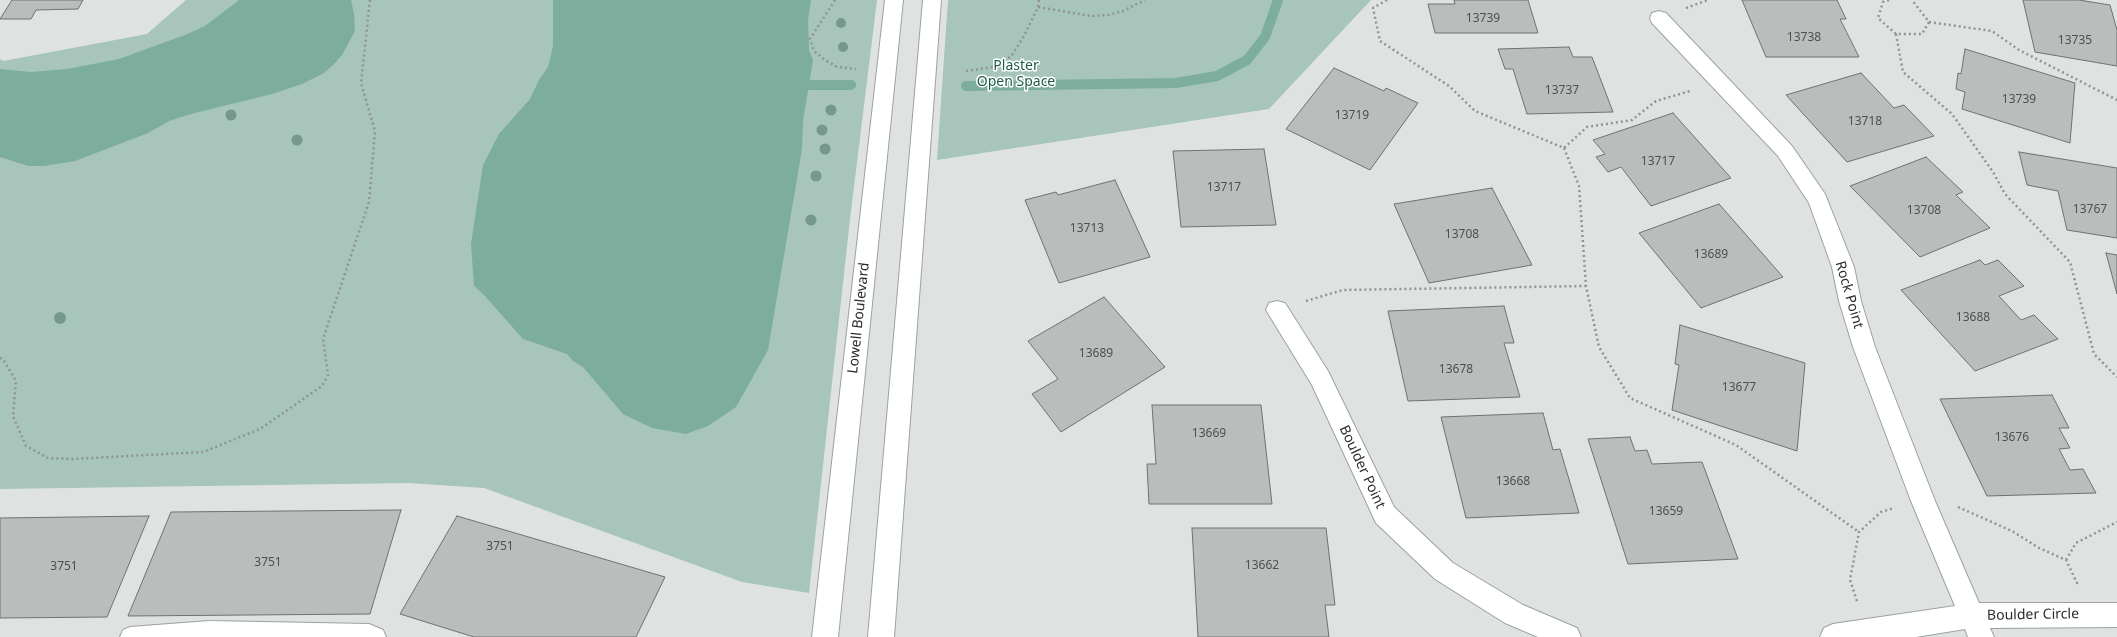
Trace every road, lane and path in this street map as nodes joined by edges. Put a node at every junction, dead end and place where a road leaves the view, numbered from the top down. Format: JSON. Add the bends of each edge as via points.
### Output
{"nodes":[{"id":1,"x":370,"y":0,"type":"edge"},
{"id":2,"x":835,"y":0,"type":"edge"},
{"id":3,"x":894,"y":0,"type":"edge"},
{"id":4,"x":932,"y":0,"type":"edge"},
{"id":5,"x":1039,"y":0,"type":"edge"},
{"id":6,"x":1145,"y":0,"type":"edge"},
{"id":7,"x":1387,"y":0,"type":"edge"},
{"id":8,"x":1879,"y":0,"type":"edge"},
{"id":9,"x":1889,"y":0,"type":"edge"},
{"id":10,"x":1912,"y":0,"type":"edge"},
{"id":11,"x":1883,"y":2,"type":"junction"},
{"id":12,"x":1038,"y":7,"type":"junction"},
{"id":13,"x":1659,"y":18,"type":"dead end"},
{"id":14,"x":1929,"y":22,"type":"junction"},
{"id":15,"x":1896,"y":34,"type":"junction"},
{"id":16,"x":856,"y":69,"type":"dead end"},
{"id":17,"x":966,"y":71,"type":"dead end"},
{"id":18,"x":1720,"y":82,"type":"junction"},
{"id":19,"x":2117,"y":100,"type":"edge"},
{"id":20,"x":1564,"y":148,"type":"junction"},
{"id":21,"x":1586,"y":286,"type":"junction"},
{"id":22,"x":1277,"y":310,"type":"joint"},
{"id":23,"x":0,"y":358,"type":"edge"},
{"id":24,"x":2117,"y":377,"type":"edge"},
{"id":25,"x":1922,"y":501,"type":"junction"},
{"id":26,"x":2117,"y":522,"type":"edge"},
{"id":27,"x":1859,"y":532,"type":"junction"},
{"id":28,"x":2066,"y":560,"type":"junction"},
{"id":29,"x":2105,"y":615,"type":"edge"},
{"id":30,"x":1976,"y":627,"type":"edge"},
{"id":31,"x":1868,"y":631,"type":"junction"},
{"id":32,"x":130,"y":637,"type":"edge"},
{"id":33,"x":376,"y":637,"type":"edge"},
{"id":34,"x":825,"y":637,"type":"edge"},
{"id":35,"x":881,"y":637,"type":"edge"},
{"id":36,"x":1568,"y":637,"type":"edge"},
{"id":37,"x":1833,"y":637,"type":"edge"}],
"edges":[{"from":1,"to":23,"type":"path","via":[[361,83],[375,130],[369,202],[323,339],[328,375],[322,386],[260,429],[203,452],[48,458],[26,446],[13,416],[16,381]]},
{"from":2,"to":16,"type":"path","via":[[810,39],[814,51],[837,68]]},
{"from":3,"to":34,"type":"main road","name":"Lowell Boulevard"},
{"from":4,"to":35,"type":"main road"},
{"from":5,"to":12,"type":"path"},
{"from":6,"to":12,"type":"path","via":[[1108,15],[1091,16]]},
{"from":7,"to":20,"type":"path","via":[[1373,8],[1380,41],[1449,86],[1475,111]]},
{"from":8,"to":11,"type":"path"},
{"from":9,"to":11,"type":"path"},
{"from":10,"to":14,"type":"path"},
{"from":11,"to":15,"type":"path","via":[[1878,18]]},
{"from":12,"to":17,"type":"path","via":[[1012,55],[992,68]]},
{"from":13,"to":18,"type":"main road","name":"Rock Point"},
{"from":14,"to":15,"type":"path","via":[[1922,34]]},
{"from":14,"to":19,"type":"path","via":[[1992,31],[2019,50]]},
{"from":15,"to":24,"type":"path","via":[[1903,72],[1952,114],[1993,172],[2005,194],[2070,262],[2094,354]]},
{"from":18,"to":20,"type":"path","via":[[1656,101],[1632,120],[1587,127]]},
{"from":18,"to":25,"type":"main road","name":"Rock Point","via":[[1785,151],[1818,200],[1843,267],[1864,347]]},
{"from":20,"to":21,"type":"path","via":[[1579,186]]},
{"from":21,"to":22,"type":"path","via":[[1343,290]]},
{"from":21,"to":27,"type":"path","via":[[1599,347],[1630,398],[1736,445]]},
{"from":22,"to":36,"type":"main road","name":"Boulder Point","via":[[1320,378],[1385,515],[1444,571],[1514,614]]},
{"from":25,"to":27,"type":"path","via":[[1881,512]]},
{"from":25,"to":28,"type":"path","via":[[1974,513],[2012,531],[2038,548]]},
{"from":25,"to":30,"type":"main road","name":"Rock Point"},
{"from":26,"to":28,"type":"path","via":[[2076,543]]},
{"from":27,"to":31,"type":"path","via":[[1850,580]]},
{"from":28,"to":29,"type":"path"},
{"from":29,"to":30,"type":"main road","name":"Boulder Circle"},
{"from":30,"to":31,"type":"main road"},
{"from":31,"to":37,"type":"main road"},
{"from":32,"to":33,"type":"lane","via":[[209,631],[369,634]]}]}
